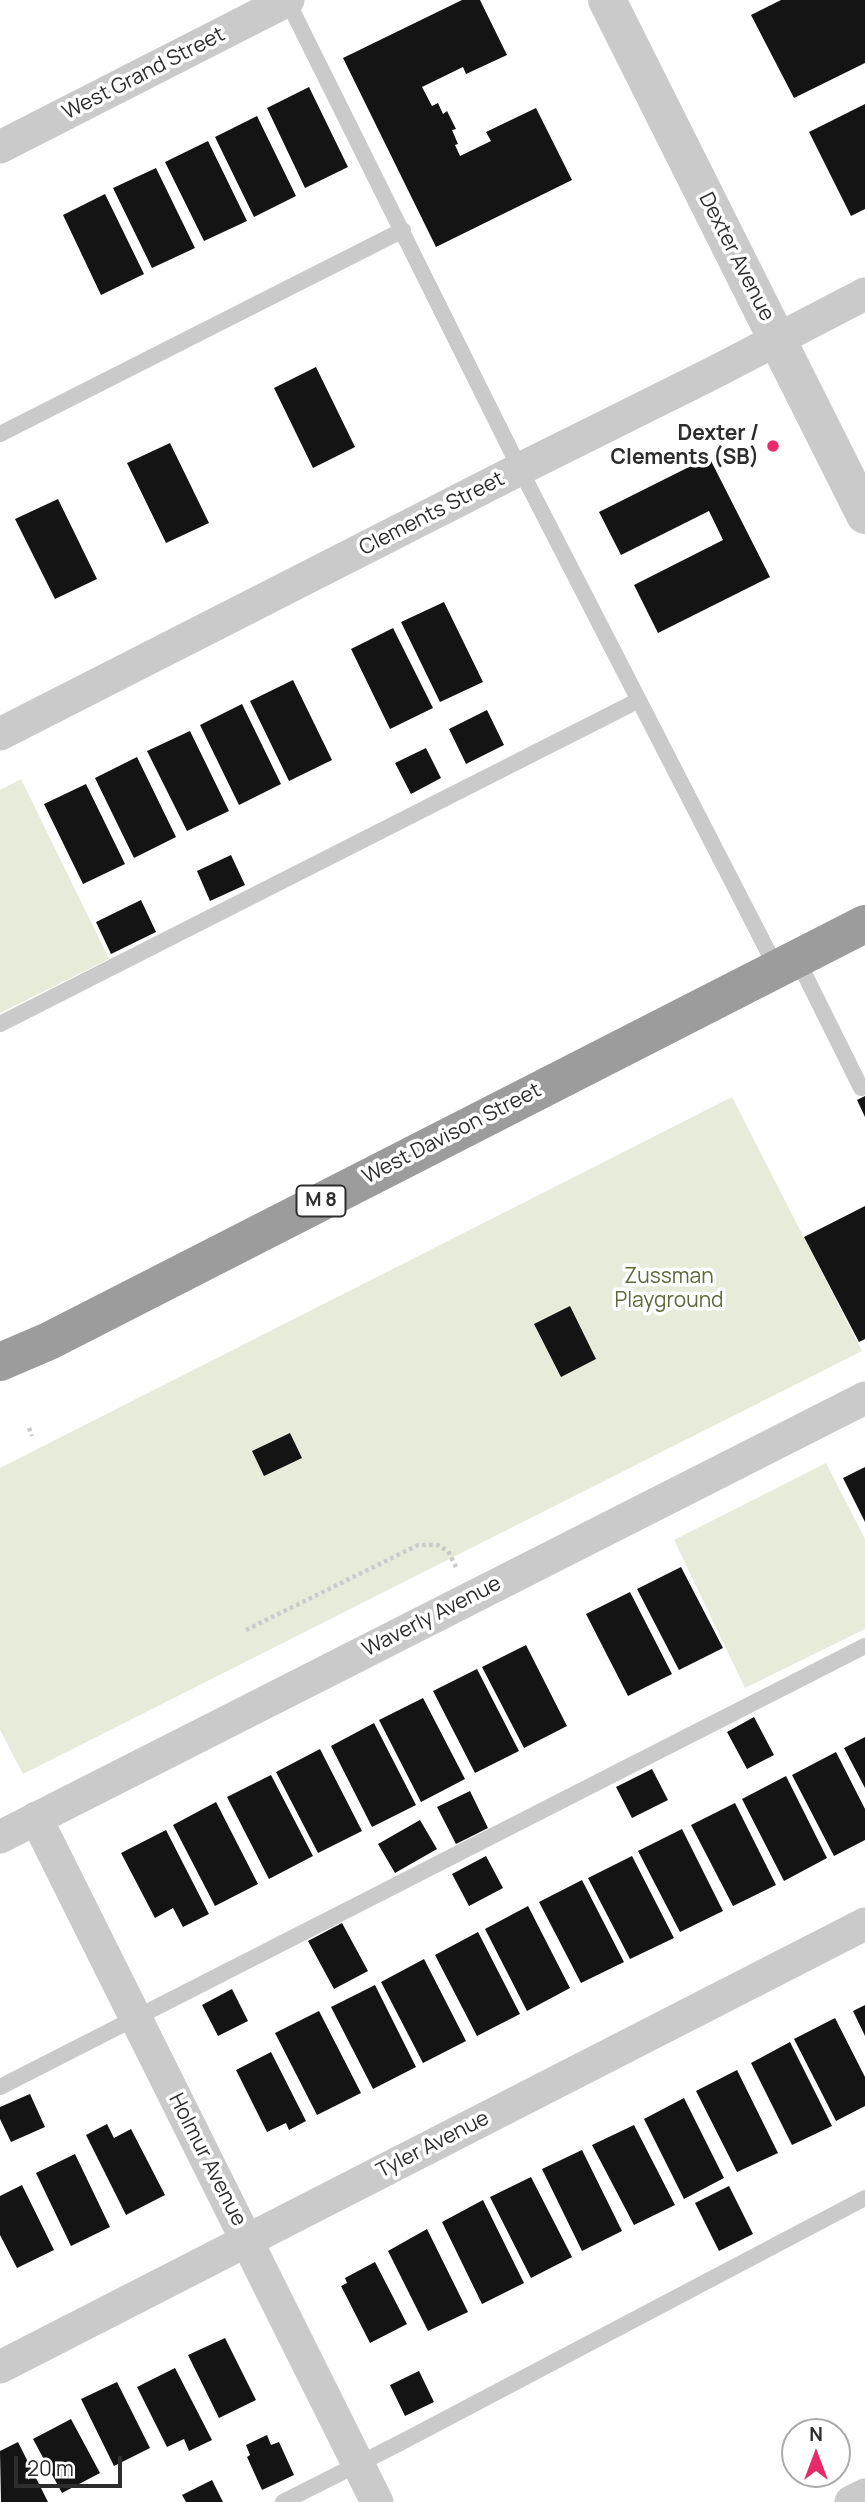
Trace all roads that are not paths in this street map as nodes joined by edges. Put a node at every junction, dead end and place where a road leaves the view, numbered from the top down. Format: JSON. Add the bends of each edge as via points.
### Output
{"nodes":[{"id":1,"x":288,"y":0,"type":"edge"},
{"id":2,"x":607,"y":0,"type":"edge"},
{"id":3,"x":0,"y":147,"type":"edge"},
{"id":4,"x":403,"y":230,"type":"junction"},
{"id":5,"x":865,"y":294,"type":"edge"},
{"id":6,"x":778,"y":339,"type":"junction"},
{"id":7,"x":0,"y":433,"type":"edge"},
{"id":8,"x":520,"y":469,"type":"junction"},
{"id":9,"x":865,"y":515,"type":"edge"},
{"id":10,"x":639,"y":700,"type":"junction"},
{"id":11,"x":0,"y":734,"type":"edge"},
{"id":12,"x":865,"y":924,"type":"edge"},
{"id":13,"x":787,"y":964,"type":"junction"},
{"id":14,"x":0,"y":1024,"type":"edge"},
{"id":15,"x":865,"y":1086,"type":"edge"},
{"id":16,"x":0,"y":1362,"type":"edge"},
{"id":17,"x":865,"y":1398,"type":"edge"},
{"id":18,"x":865,"y":1646,"type":"edge"},
{"id":19,"x":36,"y":1818,"type":"junction"},
{"id":20,"x":0,"y":1836,"type":"edge"},
{"id":21,"x":865,"y":1924,"type":"edge"},
{"id":22,"x":136,"y":2018,"type":"junction"},
{"id":23,"x":0,"y":2087,"type":"edge"},
{"id":24,"x":865,"y":2198,"type":"edge"},
{"id":25,"x":247,"y":2241,"type":"junction"},
{"id":26,"x":0,"y":2367,"type":"edge"},
{"id":27,"x":358,"y":2465,"type":"junction"},
{"id":28,"x":865,"y":2495,"type":"edge"},
{"id":29,"x":283,"y":2502,"type":"edge"},
{"id":30,"x":377,"y":2502,"type":"edge"},
{"id":31,"x":851,"y":2502,"type":"edge"}],
"edges":[{"from":1,"to":3,"type":"street","name":"West Grand Street"},
{"from":1,"to":4,"type":"lane"},
{"from":2,"to":6,"type":"street","name":"Dexter Avenue"},
{"from":4,"to":7,"type":"lane"},
{"from":4,"to":8,"type":"lane"},
{"from":5,"to":6,"type":"street","name":"Clements Street"},
{"from":6,"to":8,"type":"street","name":"Clements Street"},
{"from":6,"to":9,"type":"street","name":"Dexter Avenue"},
{"from":8,"to":10,"type":"lane"},
{"from":8,"to":11,"type":"street","name":"Clements Street"},
{"from":10,"to":13,"type":"lane"},
{"from":10,"to":14,"type":"lane"},
{"from":12,"to":13,"type":"highway","name":"West Davison Street","number":"M 8"},
{"from":13,"to":15,"type":"lane","via":[[861,1088]]},
{"from":13,"to":16,"type":"highway","name":"West Davison Street","number":"M 8"},
{"from":17,"to":19,"type":"street","name":"Waverly Avenue"},
{"from":18,"to":22,"type":"lane"},
{"from":19,"to":20,"type":"street","name":"Waverly Avenue"},
{"from":19,"to":22,"type":"street","name":"Holmur Avenue"},
{"from":21,"to":25,"type":"street","name":"Tyler Avenue"},
{"from":22,"to":23,"type":"lane"},
{"from":22,"to":25,"type":"street","name":"Holmur Avenue"},
{"from":24,"to":27,"type":"lane"},
{"from":25,"to":26,"type":"street","name":"Tyler Avenue"},
{"from":25,"to":27,"type":"street","name":"Holmur Avenue"},
{"from":27,"to":29,"type":"lane"},
{"from":27,"to":30,"type":"street","name":"Holmur Avenue"},
{"from":28,"to":31,"type":"street"}]}
